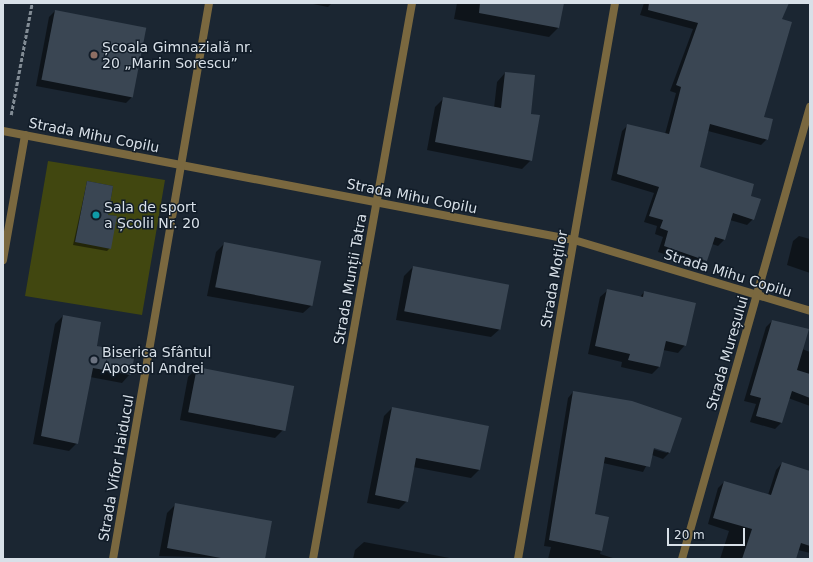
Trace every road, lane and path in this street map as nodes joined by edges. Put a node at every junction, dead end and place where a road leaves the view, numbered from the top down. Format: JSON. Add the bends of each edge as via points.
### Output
{"nodes":[{"id":1,"x":32,"y":3,"type":"edge"},
{"id":2,"x":209,"y":3,"type":"edge"},
{"id":3,"x":412,"y":3,"type":"edge"},
{"id":4,"x":615,"y":3,"type":"edge"},
{"id":5,"x":810,"y":107,"type":"edge"},
{"id":6,"x":6,"y":131,"type":"edge"},
{"id":7,"x":25,"y":135,"type":"junction"},
{"id":8,"x":182,"y":165,"type":"junction"},
{"id":9,"x":377,"y":202,"type":"junction"},
{"id":10,"x":574,"y":240,"type":"junction"},
{"id":11,"x":3,"y":260,"type":"edge"},
{"id":12,"x":757,"y":295,"type":"junction"},
{"id":13,"x":810,"y":311,"type":"edge"},
{"id":14,"x":113,"y":559,"type":"edge"},
{"id":15,"x":313,"y":559,"type":"edge"},
{"id":16,"x":518,"y":559,"type":"edge"},
{"id":17,"x":682,"y":559,"type":"edge"}],
"edges":[{"from":1,"to":6,"type":"path"},
{"from":2,"to":8,"type":"street","name":"Strada Vifor Haiducul"},
{"from":3,"to":9,"type":"street","name":"Strada Munții Tatra"},
{"from":4,"to":10,"type":"street","name":"Strada Moților"},
{"from":5,"to":12,"type":"street","name":"Strada Mureșului"},
{"from":6,"to":7,"type":"street","name":"Strada Mihu Copilu"},
{"from":7,"to":8,"type":"street","name":"Strada Mihu Copilu"},
{"from":7,"to":11,"type":"street"},
{"from":8,"to":9,"type":"street","name":"Strada Mihu Copilu"},
{"from":8,"to":14,"type":"street","name":"Strada Vifor Haiducul"},
{"from":9,"to":10,"type":"street","name":"Strada Mihu Copilu"},
{"from":9,"to":15,"type":"street","name":"Strada Munții Tatra"},
{"from":10,"to":12,"type":"street","name":"Strada Mihu Copilu"},
{"from":10,"to":16,"type":"street","name":"Strada Moților"},
{"from":12,"to":13,"type":"street","name":"Strada Mihu Copilu"},
{"from":12,"to":17,"type":"street","name":"Strada Mureșului"}]}
